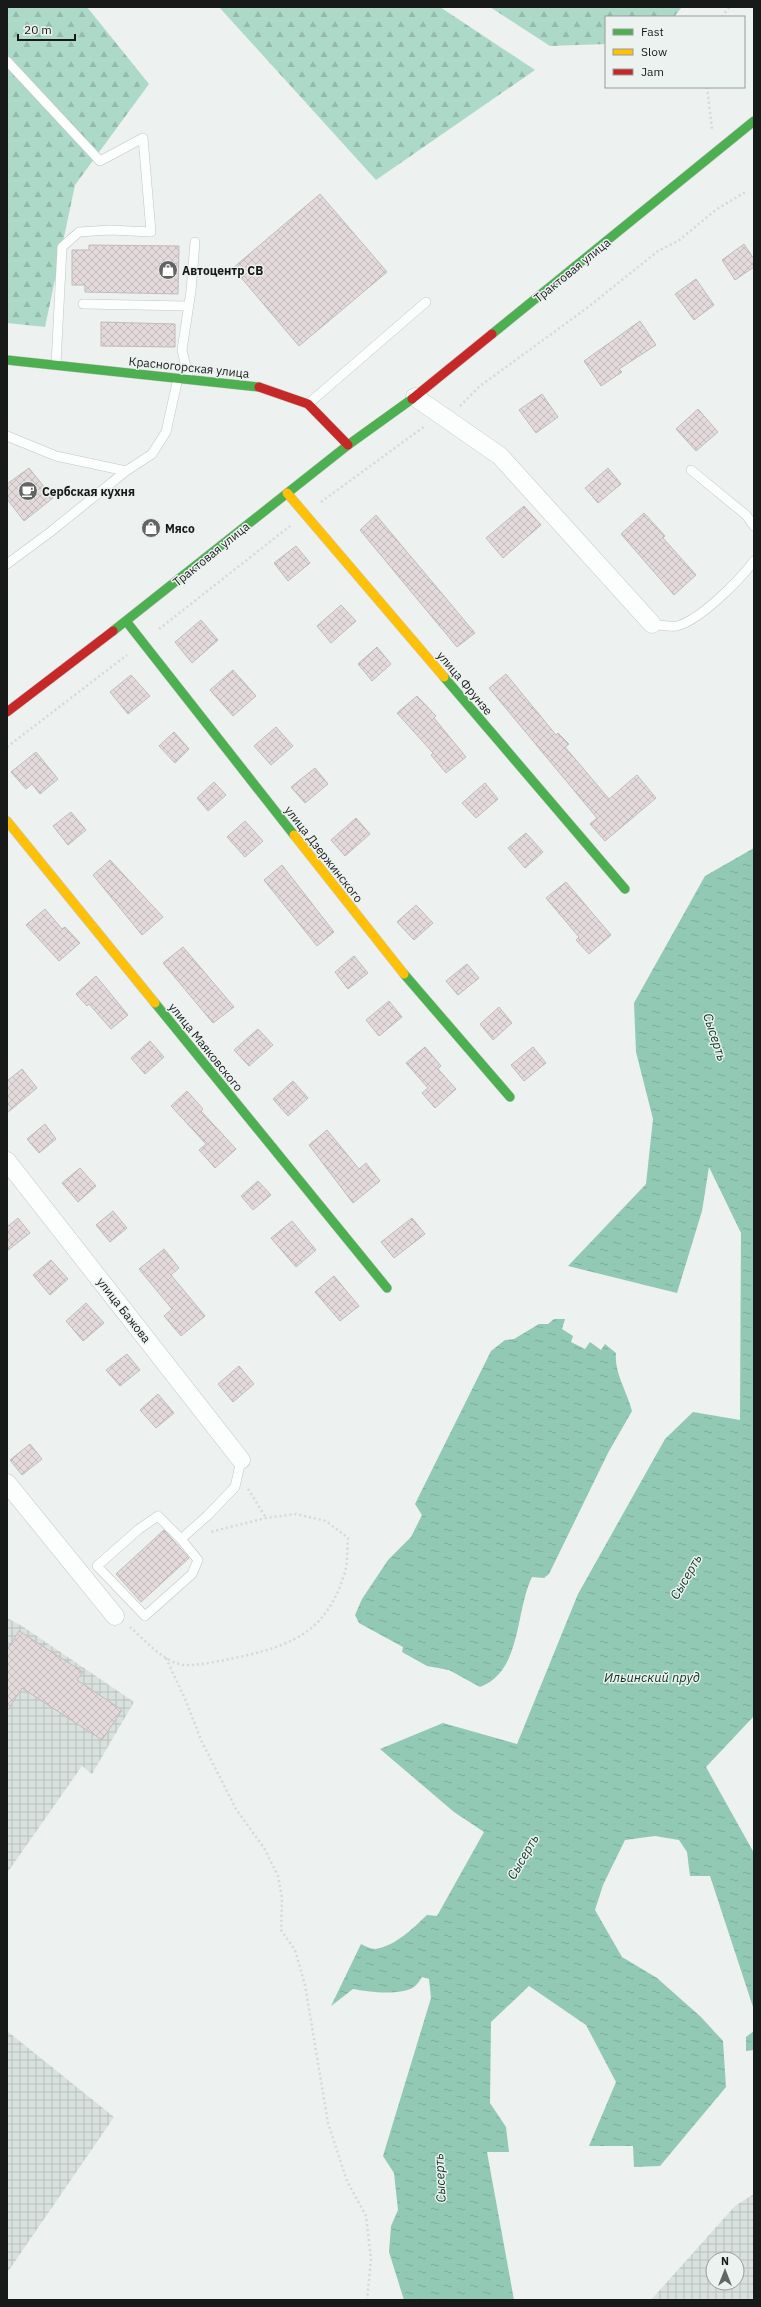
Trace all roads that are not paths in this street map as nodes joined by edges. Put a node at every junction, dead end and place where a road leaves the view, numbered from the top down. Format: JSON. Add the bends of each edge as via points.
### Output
{"nodes":[{"id":1,"x":7,"y":61,"type":"edge"},
{"id":2,"x":754,"y":121,"type":"edge"},
{"id":3,"x":195,"y":242,"type":"dead end"},
{"id":4,"x":426,"y":302,"type":"dead end"},
{"id":5,"x":84,"y":304,"type":"dead end"},
{"id":6,"x":188,"y":306,"type":"junction"},
{"id":7,"x":7,"y":360,"type":"edge"},
{"id":8,"x":56,"y":365,"type":"junction"},
{"id":9,"x":178,"y":378,"type":"junction"},
{"id":10,"x":188,"y":380,"type":"junction"},
{"id":11,"x":415,"y":396,"type":"junction"},
{"id":12,"x":308,"y":404,"type":"junction"},
{"id":13,"x":7,"y":436,"type":"edge"},
{"id":14,"x":348,"y":445,"type":"junction"},
{"id":15,"x":691,"y":470,"type":"dead end"},
{"id":16,"x":126,"y":471,"type":"junction"},
{"id":17,"x":287,"y":493,"type":"junction"},
{"id":18,"x":754,"y":526,"type":"edge"},
{"id":19,"x":754,"y":561,"type":"edge"},
{"id":20,"x":7,"y":564,"type":"edge"},
{"id":21,"x":126,"y":622,"type":"junction"},
{"id":22,"x":652,"y":624,"type":"joint"},
{"id":23,"x":7,"y":712,"type":"edge"},
{"id":24,"x":7,"y":821,"type":"edge"},
{"id":25,"x":625,"y":889,"type":"dead end"},
{"id":26,"x":510,"y":1097,"type":"dead end"},
{"id":27,"x":7,"y":1161,"type":"edge"},
{"id":28,"x":386,"y":1288,"type":"dead end"},
{"id":29,"x":240,"y":1467,"type":"joint"},
{"id":30,"x":7,"y":1483,"type":"edge"},
{"id":31,"x":181,"y":1539,"type":"junction"},
{"id":32,"x":115,"y":1616,"type":"road end"}],
"edges":[{"from":1,"to":8,"type":"lane","via":[[100,161],[143,138],[151,232],[79,232],[62,247]]},
{"from":2,"to":11,"type":"street","name":"Трактовая улица"},
{"from":3,"to":6,"type":"lane"},
{"from":4,"to":12,"type":"lane"},
{"from":5,"to":6,"type":"lane"},
{"from":6,"to":10,"type":"lane","via":[[182,350]]},
{"from":7,"to":8,"type":"street","name":"Красногорская улица"},
{"from":8,"to":9,"type":"street","name":"Красногорская улица"},
{"from":9,"to":10,"type":"street","name":"Красногорская улица"},
{"from":9,"to":16,"type":"lane","via":[[166,432],[152,454]]},
{"from":10,"to":12,"type":"street","name":"Красногорская улица","via":[[259,387]]},
{"from":11,"to":14,"type":"street","name":"Трактовая улица"},
{"from":11,"to":22,"type":"street","via":[[500,456]]},
{"from":12,"to":14,"type":"street","name":"Красногорская улица"},
{"from":13,"to":16,"type":"lane","via":[[56,456]]},
{"from":14,"to":17,"type":"street","name":"Трактовая улица"},
{"from":15,"to":18,"type":"lane","via":[[746,514]]},
{"from":16,"to":20,"type":"lane"},
{"from":17,"to":21,"type":"street","name":"Трактовая улица"},
{"from":17,"to":25,"type":"street","name":"улица Фрунзе"},
{"from":19,"to":22,"type":"lane","via":[[742,578],[702,612],[676,626]]},
{"from":21,"to":23,"type":"street","name":"Трактовая улица"},
{"from":21,"to":26,"type":"street","name":"улица Дзержинского","via":[[400,969]]},
{"from":24,"to":28,"type":"street","name":"улица Маяковского"},
{"from":27,"to":29,"type":"street","name":"улица Бажова"},
{"from":29,"to":31,"type":"lane","via":[[235,1487]]},
{"from":30,"to":32,"type":"street"},
{"from":31,"to":31,"type":"lane","via":[[198,1560],[192,1574],[145,1616],[97,1566],[158,1516]]}]}
